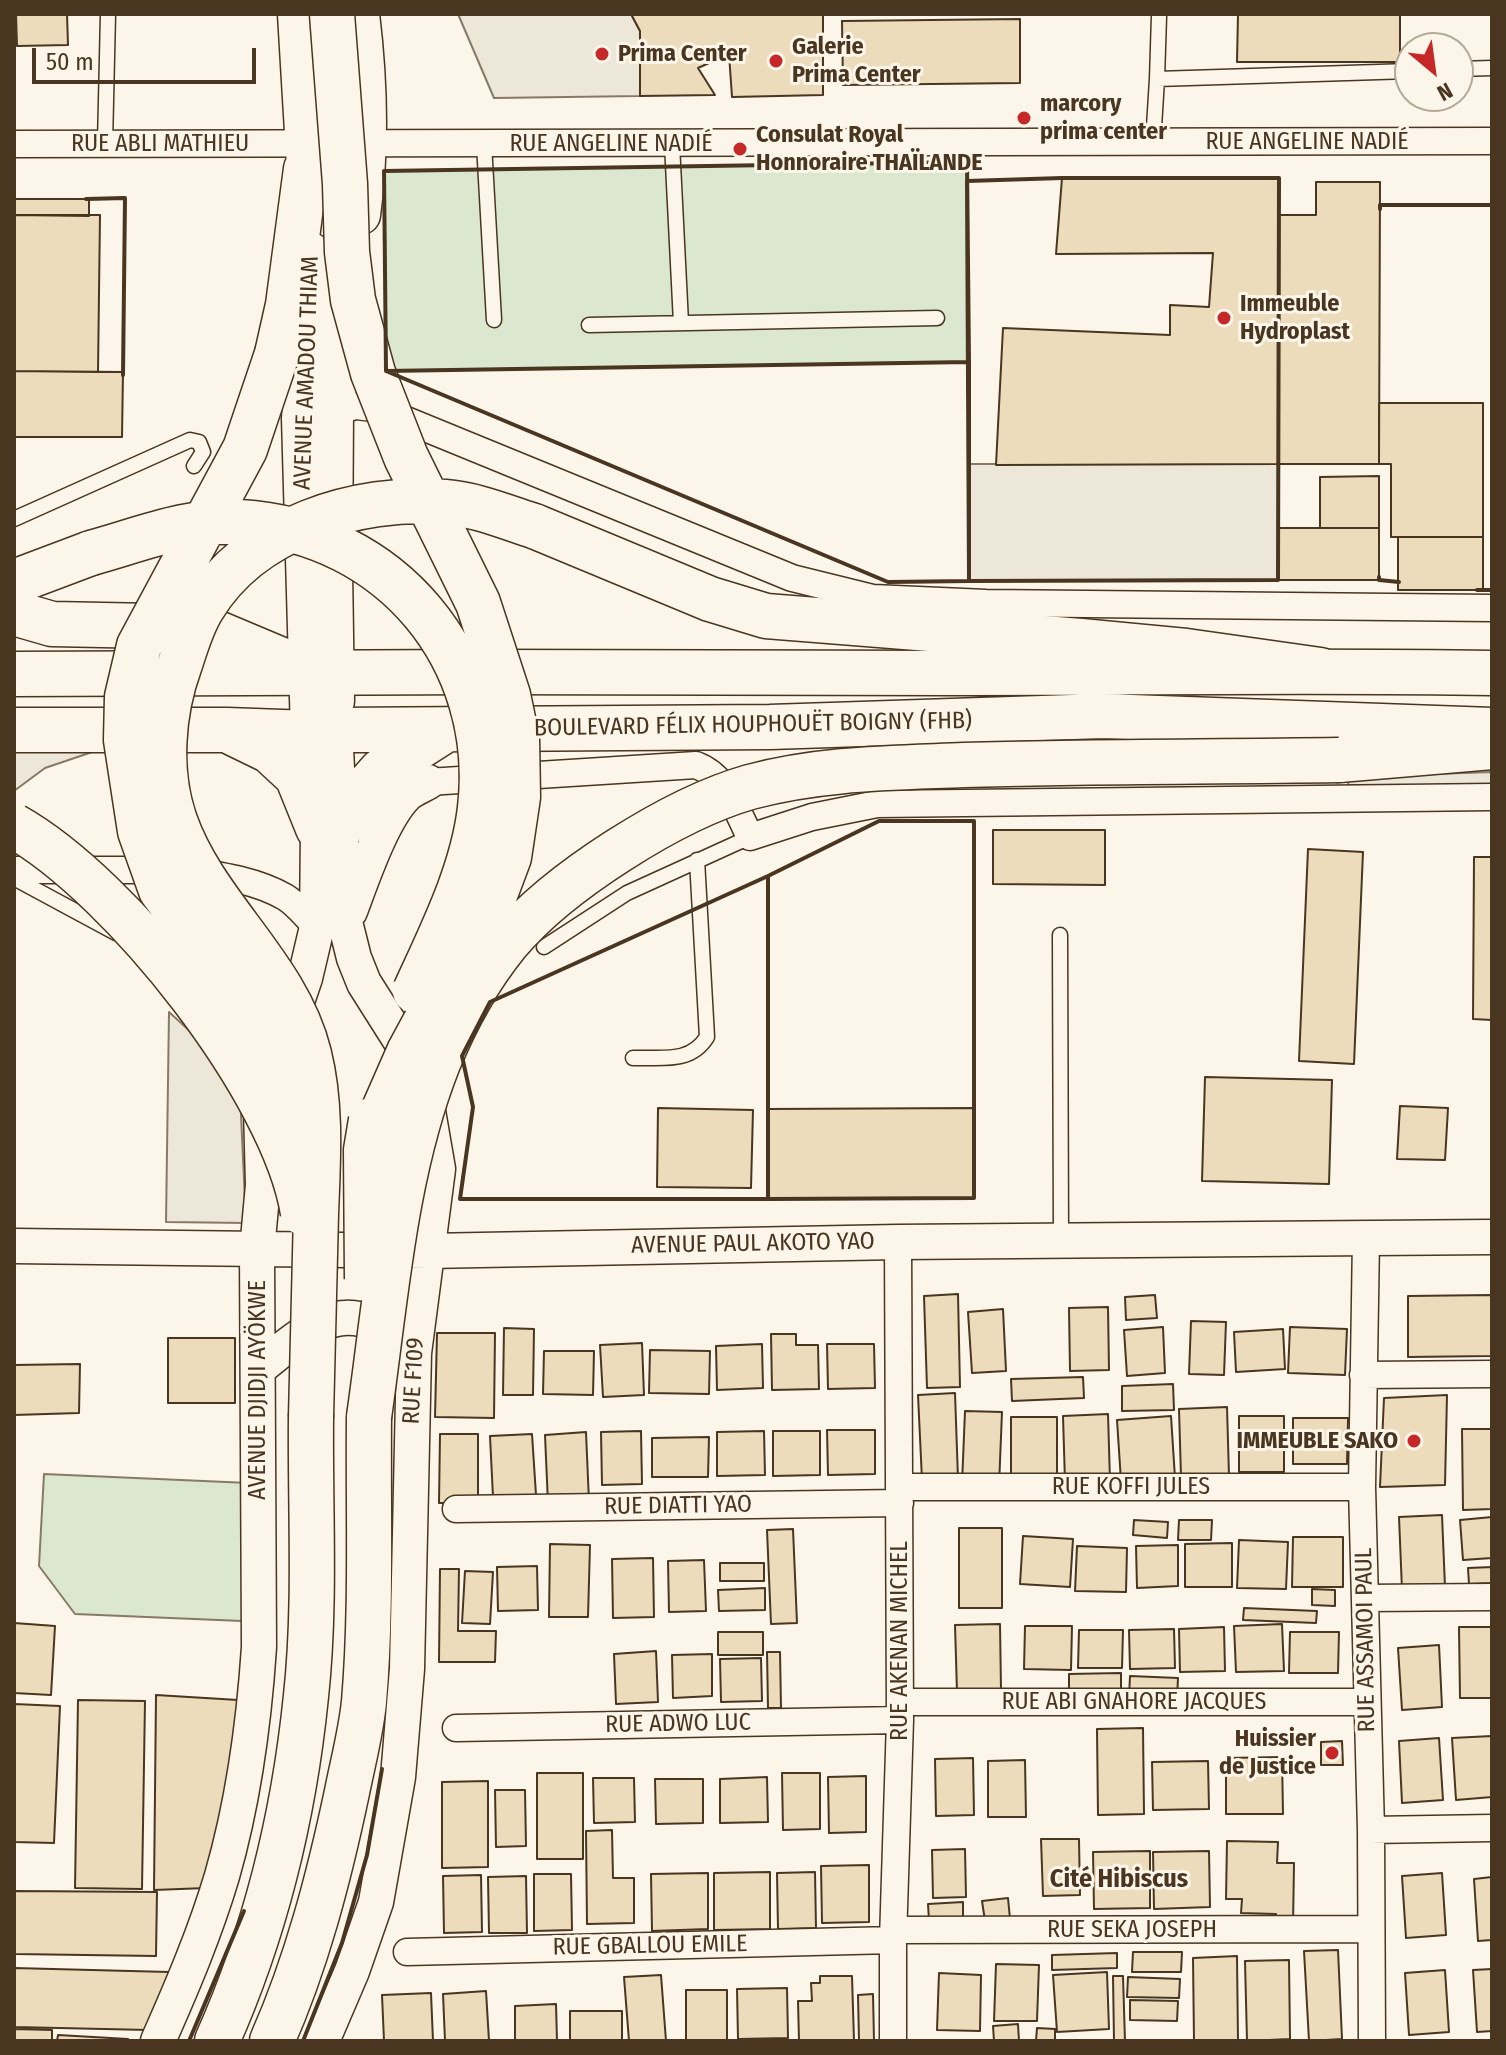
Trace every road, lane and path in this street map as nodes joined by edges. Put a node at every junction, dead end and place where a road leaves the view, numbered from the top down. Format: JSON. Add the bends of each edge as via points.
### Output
{"nodes":[{"id":1,"x":108,"y":14,"type":"edge"},
{"id":2,"x":1159,"y":16,"type":"dead end"},
{"id":3,"x":309,"y":23,"type":"edge"},
{"id":4,"x":362,"y":29,"type":"edge"},
{"id":5,"x":1394,"y":72,"type":"edge"},
{"id":6,"x":1157,"y":79,"type":"junction"},
{"id":7,"x":1492,"y":141,"type":"edge"},
{"id":8,"x":1153,"y":143,"type":"junction"},
{"id":9,"x":14,"y":144,"type":"edge"},
{"id":10,"x":105,"y":144,"type":"junction"},
{"id":11,"x":366,"y":144,"type":"junction"},
{"id":12,"x":484,"y":144,"type":"junction"},
{"id":13,"x":672,"y":144,"type":"junction"},
{"id":14,"x":306,"y":156,"type":"junction"},
{"id":15,"x":937,"y":318,"type":"dead end"},
{"id":16,"x":494,"y":320,"type":"dead end"},
{"id":17,"x":681,"y":323,"type":"junction"},
{"id":18,"x":589,"y":325,"type":"dead end"},
{"id":19,"x":318,"y":414,"type":"junction"},
{"id":20,"x":194,"y":466,"type":"dead end"},
{"id":21,"x":14,"y":519,"type":"edge"},
{"id":22,"x":14,"y":582,"type":"edge"},
{"id":23,"x":1492,"y":608,"type":"edge"},
{"id":24,"x":14,"y":613,"type":"edge"},
{"id":25,"x":1320,"y":670,"type":"junction"},
{"id":26,"x":321,"y":672,"type":"junction"},
{"id":27,"x":1492,"y":673,"type":"edge"},
{"id":28,"x":14,"y":674,"type":"edge"},
{"id":29,"x":14,"y":730,"type":"edge"},
{"id":30,"x":227,"y":730,"type":"junction"},
{"id":31,"x":1492,"y":730,"type":"edge"},
{"id":32,"x":444,"y":731,"type":"junction"},
{"id":33,"x":323,"y":732,"type":"junction"},
{"id":34,"x":1492,"y":747,"type":"edge"},
{"id":35,"x":411,"y":772,"type":"junction"},
{"id":36,"x":1492,"y":797,"type":"edge"},
{"id":37,"x":14,"y":826,"type":"edge"},
{"id":38,"x":330,"y":828,"type":"junction"},
{"id":39,"x":750,"y":837,"type":"junction"},
{"id":40,"x":697,"y":860,"type":"junction"},
{"id":41,"x":14,"y":870,"type":"edge"},
{"id":42,"x":14,"y":878,"type":"edge"},
{"id":43,"x":331,"y":925,"type":"junction"},
{"id":44,"x":1060,"y":935,"type":"dead end"},
{"id":45,"x":123,"y":937,"type":"dead end"},
{"id":46,"x":544,"y":947,"type":"dead end"},
{"id":47,"x":633,"y":1058,"type":"dead end"},
{"id":48,"x":366,"y":1150,"type":"junction"},
{"id":49,"x":318,"y":1158,"type":"junction"},
{"id":50,"x":438,"y":1169,"type":"junction"},
{"id":51,"x":263,"y":1185,"type":"junction"},
{"id":52,"x":1492,"y":1237,"type":"edge"},
{"id":53,"x":1366,"y":1239,"type":"junction"},
{"id":54,"x":1061,"y":1241,"type":"junction"},
{"id":55,"x":898,"y":1242,"type":"junction"},
{"id":56,"x":14,"y":1246,"type":"edge"},
{"id":57,"x":257,"y":1250,"type":"junction"},
{"id":58,"x":428,"y":1251,"type":"junction"},
{"id":59,"x":414,"y":1353,"type":"junction"},
{"id":60,"x":259,"y":1368,"type":"junction"},
{"id":61,"x":1492,"y":1374,"type":"edge"},
{"id":62,"x":1363,"y":1375,"type":"junction"},
{"id":63,"x":311,"y":1417,"type":"junction"},
{"id":64,"x":369,"y":1417,"type":"junction"},
{"id":65,"x":1362,"y":1487,"type":"junction"},
{"id":66,"x":900,"y":1495,"type":"junction"},
{"id":67,"x":456,"y":1509,"type":"dead end"},
{"id":68,"x":1492,"y":1597,"type":"edge"},
{"id":69,"x":1365,"y":1598,"type":"junction"},
{"id":70,"x":1367,"y":1702,"type":"junction"},
{"id":71,"x":900,"y":1711,"type":"junction"},
{"id":72,"x":456,"y":1728,"type":"dead end"},
{"id":73,"x":1492,"y":1828,"type":"edge"},
{"id":74,"x":1371,"y":1830,"type":"junction"},
{"id":75,"x":1371,"y":1929,"type":"junction"},
{"id":76,"x":893,"y":1935,"type":"junction"},
{"id":77,"x":407,"y":1952,"type":"dead end"},
{"id":78,"x":158,"y":2041,"type":"edge"},
{"id":79,"x":217,"y":2041,"type":"edge"},
{"id":80,"x":272,"y":2041,"type":"edge"},
{"id":81,"x":322,"y":2041,"type":"edge"},
{"id":82,"x":893,"y":2041,"type":"edge"},
{"id":83,"x":1372,"y":2041,"type":"edge"}],
"edges":[{"from":1,"to":10,"type":"lane"},
{"from":2,"to":6,"type":"lane"},
{"from":3,"to":4,"type":"lane"},
{"from":3,"to":14,"type":"main road","name":"AVENUE AMADOU THIAM"},
{"from":3,"to":48,"type":"highway","bridge":true,"via":[[345,184],[353,300],[373,373],[406,457],[478,603],[517,738],[518,797],[509,857],[484,924],[409,1052]]},
{"from":4,"to":11,"type":"main road","name":"AVENUE AMADOU THIAM"},
{"from":5,"to":6,"type":"lane"},
{"from":6,"to":8,"type":"lane"},
{"from":7,"to":8,"type":"street","name":"RUE ANGELINE NADIÉ"},
{"from":8,"to":13,"type":"street","name":"RUE ANGELINE NADIÉ"},
{"from":9,"to":10,"type":"street","name":"RUE ABLI MATHIEU"},
{"from":10,"to":14,"type":"street","name":"RUE ABLI MATHIEU"},
{"from":11,"to":12,"type":"street","name":"RUE ANGELINE NADIÉ"},
{"from":11,"to":14,"type":"street","name":"RUE ANGELINE NADIÉ"},
{"from":11,"to":19,"type":"main road","name":"AVENUE AMADOU THIAM","via":[[365,187]]},
{"from":12,"to":13,"type":"street","name":"RUE ANGELINE NADIÉ"},
{"from":12,"to":16,"type":"lane"},
{"from":13,"to":17,"type":"lane"},
{"from":14,"to":19,"type":"main road","name":"AVENUE AMADOU THIAM"},
{"from":14,"to":49,"type":"highway","bridge":true,"via":[[277,354],[245,449],[139,646],[127,697],[126,740],[140,831],[161,890],[259,1024]]},
{"from":15,"to":17,"type":"lane"},
{"from":17,"to":18,"type":"lane"},
{"from":19,"to":23,"type":"street","via":[[357,406],[379,409],[792,578],[873,598]]},
{"from":19,"to":26,"type":"main road","name":"AVENUE AMADOU THIAM"},
{"from":20,"to":21,"type":"lane","via":[[203,452],[199,442],[190,440]]},
{"from":22,"to":48,"type":"highway","bridge":true,"via":[[91,553],[191,525],[238,522],[287,528],[349,552],[416,604],[446,641],[478,720],[483,759],[480,811],[445,924],[385,1057]]},
{"from":24,"to":26,"type":"highway","via":[[52,624],[203,627]]},
{"from":25,"to":26,"type":"highway","name":"BOULEVARD FÉLIX HOUPHOUËT BOIGNY (FHB)"},
{"from":25,"to":27,"type":"highway","name":"BOULEVARD FÉLIX HOUPHOUËT BOIGNY (FHB)"},
{"from":25,"to":49,"type":"highway","bridge":true,"via":[[1096,642],[766,616],[710,599],[534,526],[448,502],[397,501],[352,509],[272,539],[231,572],[202,607],[173,682],[165,722],[165,773],[174,819],[191,860],[293,1009],[317,1095]]},
{"from":26,"to":28,"type":"highway","name":"BOULEVARD FÉLIX HOUPHOUËT BOIGNY (FHB)"},
{"from":26,"to":33,"type":"main road","name":"AVENUE AMADOU THIAM"},
{"from":29,"to":30,"type":"highway","name":"BOULEVARD FÉLIX HOUPHOUËT BOIGNY (FHB)"},
{"from":30,"to":33,"type":"highway","name":"BOULEVARD FÉLIX HOUPHOUËT BOIGNY (FHB)"},
{"from":30,"to":38,"type":"highway","via":[[270,751],[297,776]]},
{"from":31,"to":32,"type":"highway","name":"BOULEVARD FÉLIX HOUPHOUËT BOIGNY (FHB)","via":[[1103,716]]},
{"from":32,"to":33,"type":"highway","name":"BOULEVARD FÉLIX HOUPHOUËT BOIGNY (FHB)"},
{"from":32,"to":35,"type":"highway"},
{"from":33,"to":35,"type":"street"},
{"from":33,"to":38,"type":"street","name":"AVENUE DJIDJI AYÖKWE"},
{"from":34,"to":64,"type":"highway","bridge":true,"via":[[1339,760],[978,765],[801,775],[747,788],[618,850],[553,898],[509,941],[473,990],[439,1062],[404,1180]]},
{"from":35,"to":38,"type":"highway","via":[[381,771]]},
{"from":35,"to":39,"type":"street","via":[[696,765],[712,771],[723,784]]},
{"from":35,"to":43,"type":"street","via":[[406,795]]},
{"from":36,"to":39,"type":"street","via":[[877,804]]},
{"from":37,"to":63,"type":"highway","bridge":true,"via":[[64,859],[168,968],[233,1056],[282,1143],[299,1188],[312,1272]]},
{"from":38,"to":43,"type":"street","name":"AVENUE DJIDJI AYÖKWE"},
{"from":39,"to":40,"type":"lane"},
{"from":40,"to":46,"type":"lane","via":[[627,893]]},
{"from":40,"to":47,"type":"lane","via":[[707,1037],[699,1050],[683,1057]]},
{"from":41,"to":43,"type":"street","via":[[204,873],[286,897]]},
{"from":42,"to":45,"type":"lane"},
{"from":43,"to":50,"type":"street","name":"RUE F109","via":[[414,1062],[424,1088]]},
{"from":43,"to":51,"type":"street","name":"AVENUE DJIDJI AYÖKWE","via":[[305,978],[261,1104]]},
{"from":44,"to":54,"type":"lane"},
{"from":48,"to":64,"type":"highway","bridge":true},
{"from":49,"to":63,"type":"highway","bridge":true},
{"from":50,"to":51,"type":"street","via":[[419,1189],[388,1207],[307,1208]]},
{"from":50,"to":58,"type":"street","name":"RUE F109"},
{"from":51,"to":57,"type":"street","name":"AVENUE DJIDJI AYÖKWE"},
{"from":52,"to":53,"type":"street","name":"AVENUE PAUL AKOTO YAO"},
{"from":53,"to":54,"type":"street","name":"AVENUE PAUL AKOTO YAO"},
{"from":53,"to":62,"type":"street","name":"RUE ASSAMOI PAUL"},
{"from":54,"to":55,"type":"street","name":"AVENUE PAUL AKOTO YAO"},
{"from":55,"to":58,"type":"street","name":"AVENUE PAUL AKOTO YAO"},
{"from":55,"to":66,"type":"street","name":"RUE AKENAN MICHEL"},
{"from":56,"to":57,"type":"street","name":"AVENUE PAUL AKOTO YAO"},
{"from":57,"to":58,"type":"street","name":"AVENUE PAUL AKOTO YAO"},
{"from":57,"to":60,"type":"street","name":"AVENUE DJIDJI AYÖKWE"},
{"from":58,"to":59,"type":"street","name":"RUE F109"},
{"from":59,"to":60,"type":"street","via":[[380,1324],[353,1316],[324,1322]]},
{"from":59,"to":81,"type":"street","name":"RUE F109","via":[[407,1669],[398,1777],[376,1902]]},
{"from":60,"to":78,"type":"street","name":"AVENUE DJIDJI AYÖKWE","via":[[259,1647],[254,1708],[222,1875],[192,1964]]},
{"from":61,"to":62,"type":"street"},
{"from":62,"to":65,"type":"street","name":"RUE ASSAMOI PAUL"},
{"from":63,"to":79,"type":"highway","via":[[309,1649],[300,1741],[264,1921]]},
{"from":64,"to":80,"type":"highway","via":[[363,1705],[337,1841],[311,1936]]},
{"from":65,"to":66,"type":"street","name":"RUE KOFFI JULES"},
{"from":65,"to":69,"type":"street","name":"RUE ASSAMOI PAUL"},
{"from":66,"to":67,"type":"street","name":"RUE DIATTI YAO"},
{"from":66,"to":71,"type":"street","name":"RUE AKENAN MICHEL"},
{"from":68,"to":69,"type":"street"},
{"from":69,"to":70,"type":"street","name":"RUE ASSAMOI PAUL"},
{"from":70,"to":71,"type":"street","name":"RUE ABI GNAHORE JACQUES"},
{"from":70,"to":74,"type":"street","name":"RUE ASSAMOI PAUL"},
{"from":71,"to":72,"type":"street","name":"RUE ADWO LUC"},
{"from":71,"to":76,"type":"street","name":"RUE AKENAN MICHEL"},
{"from":73,"to":74,"type":"street"},
{"from":74,"to":75,"type":"street","name":"RUE ASSAMOI PAUL"},
{"from":75,"to":76,"type":"street","name":"RUE SEKA JOSEPH"},
{"from":75,"to":83,"type":"street","name":"RUE ASSAMOI PAUL"},
{"from":76,"to":77,"type":"street","name":"RUE GBALLOU EMILE"},
{"from":76,"to":82,"type":"street","name":"RUE AKENAN MICHEL"}]}
